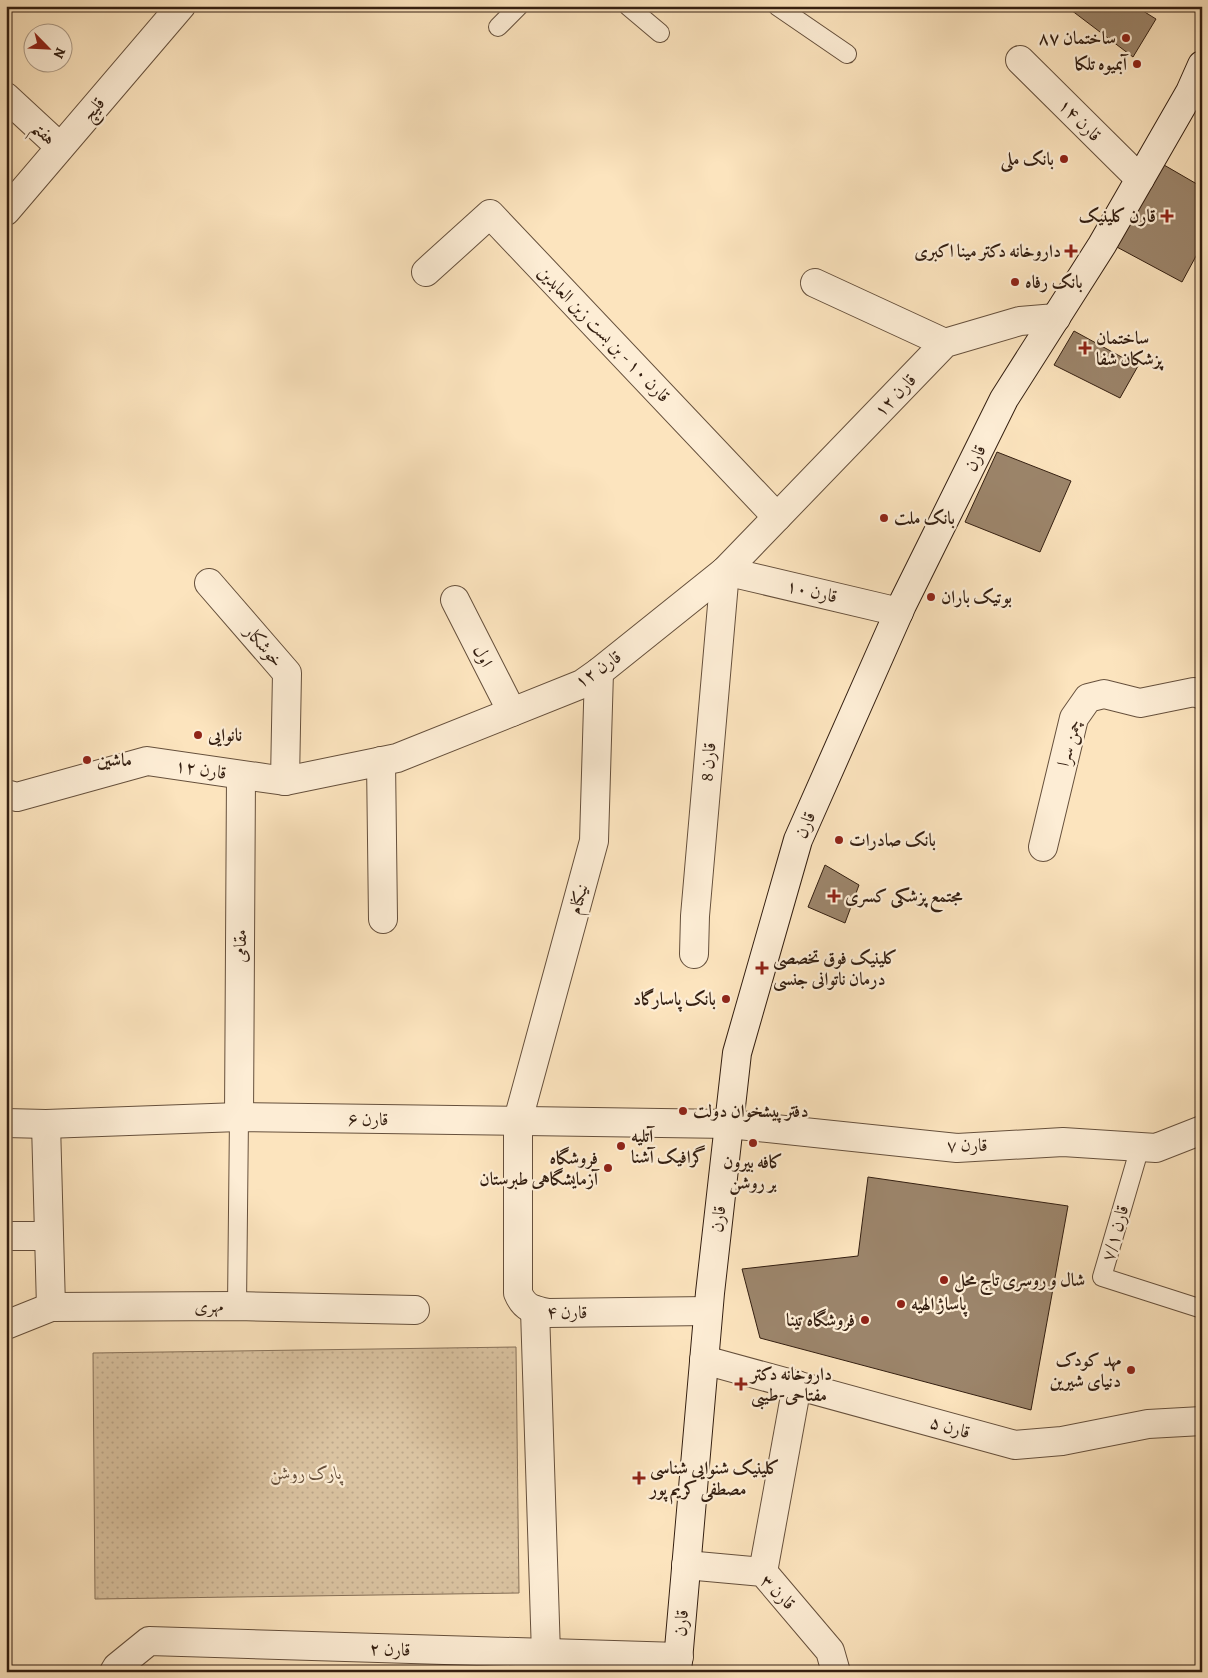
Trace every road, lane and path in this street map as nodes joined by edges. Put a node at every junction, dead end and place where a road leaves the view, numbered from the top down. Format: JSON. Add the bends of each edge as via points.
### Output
{"nodes":[{"id":1,"x":181,"y":6,"type":"edge"},
{"id":2,"x":519,"y":6,"type":"edge"},
{"id":3,"x":628,"y":6,"type":"edge"},
{"id":4,"x":777,"y":6,"type":"edge"},
{"id":5,"x":498,"y":27,"type":"dead end"},
{"id":6,"x":660,"y":33,"type":"dead end"},
{"id":7,"x":848,"y":54,"type":"dead end"},
{"id":8,"x":1020,"y":60,"type":"dead end"},
{"id":9,"x":1202,"y":65,"type":"edge"},
{"id":10,"x":6,"y":97,"type":"edge"},
{"id":11,"x":1196,"y":97,"type":"edge"},
{"id":12,"x":60,"y":147,"type":"junction"},
{"id":13,"x":1140,"y":179,"type":"junction"},
{"id":14,"x":6,"y":211,"type":"edge"},
{"id":15,"x":426,"y":272,"type":"dead end"},
{"id":16,"x":815,"y":283,"type":"dead end"},
{"id":17,"x":1056,"y":318,"type":"junction"},
{"id":18,"x":945,"y":343,"type":"junction"},
{"id":19,"x":777,"y":517,"type":"junction"},
{"id":20,"x":725,"y":571,"type":"junction"},
{"id":21,"x":209,"y":583,"type":"dead end"},
{"id":22,"x":455,"y":600,"type":"dead end"},
{"id":23,"x":899,"y":612,"type":"junction"},
{"id":24,"x":599,"y":672,"type":"junction"},
{"id":25,"x":1202,"y":695,"type":"edge"},
{"id":26,"x":512,"y":712,"type":"junction"},
{"id":27,"x":381,"y":761,"type":"junction"},
{"id":28,"x":240,"y":776,"type":"junction"},
{"id":29,"x":285,"y":781,"type":"junction"},
{"id":30,"x":6,"y":794,"type":"edge"},
{"id":31,"x":1043,"y":847,"type":"dead end"},
{"id":32,"x":383,"y":919,"type":"dead end"},
{"id":33,"x":694,"y":954,"type":"dead end"},
{"id":34,"x":238,"y":1117,"type":"junction"},
{"id":35,"x":518,"y":1120,"type":"junction"},
{"id":36,"x":6,"y":1123,"type":"edge"},
{"id":37,"x":46,"y":1124,"type":"junction"},
{"id":38,"x":729,"y":1124,"type":"junction"},
{"id":39,"x":1202,"y":1130,"type":"edge"},
{"id":40,"x":1140,"y":1147,"type":"junction"},
{"id":41,"x":6,"y":1236,"type":"edge"},
{"id":42,"x":49,"y":1236,"type":"junction"},
{"id":43,"x":236,"y":1306,"type":"junction"},
{"id":44,"x":51,"y":1307,"type":"junction"},
{"id":45,"x":1202,"y":1309,"type":"edge"},
{"id":46,"x":415,"y":1310,"type":"dead end"},
{"id":47,"x":535,"y":1310,"type":"junction"},
{"id":48,"x":708,"y":1311,"type":"junction"},
{"id":49,"x":6,"y":1325,"type":"edge"},
{"id":50,"x":704,"y":1360,"type":"junction"},
{"id":51,"x":797,"y":1385,"type":"junction"},
{"id":52,"x":1202,"y":1421,"type":"edge"},
{"id":53,"x":686,"y":1565,"type":"junction"},
{"id":54,"x":763,"y":1572,"type":"junction"},
{"id":55,"x":546,"y":1654,"type":"junction"},
{"id":56,"x":678,"y":1664,"type":"edge"},
{"id":57,"x":114,"y":1672,"type":"edge"},
{"id":58,"x":836,"y":1672,"type":"edge"}],
"edges":[{"from":1,"to":12,"type":"street","name":"قلیچ"},
{"from":2,"to":5,"type":"lane"},
{"from":3,"to":6,"type":"lane"},
{"from":4,"to":7,"type":"lane"},
{"from":8,"to":13,"type":"street","name":"قارن ۱۴"},
{"from":9,"to":11,"type":"street","name":"قارن"},
{"from":10,"to":12,"type":"street","name":"هفتم"},
{"from":11,"to":13,"type":"street","name":"قارن"},
{"from":12,"to":14,"type":"street","name":"قلیچ"},
{"from":13,"to":17,"type":"street","name":"قارن"},
{"from":15,"to":19,"type":"street","name":"قارن ۱۰ - بن بست زین العابدین","via":[[490,214]]},
{"from":16,"to":18,"type":"street"},
{"from":17,"to":18,"type":"street","name":"قارن ۱۲","via":[[1020,321]]},
{"from":17,"to":23,"type":"street","name":"قارن","via":[[1004,399]]},
{"from":18,"to":19,"type":"street","name":"قارن ۱۲"},
{"from":19,"to":20,"type":"street","name":"قارن ۱۲"},
{"from":20,"to":23,"type":"street","name":"قارن ١٠"},
{"from":20,"to":24,"type":"street","name":"قارن ۱۲"},
{"from":20,"to":33,"type":"street","name":"قارن 8"},
{"from":21,"to":29,"type":"street","name":"خوشکار","via":[[288,673]]},
{"from":22,"to":26,"type":"street","name":"اول"},
{"from":23,"to":38,"type":"street","name":"قارن","via":[[798,840],[738,1053]]},
{"from":24,"to":26,"type":"street","name":"قارن ۱۲","via":[[582,684]]},
{"from":24,"to":35,"type":"street","name":"نیکنام","via":[[594,841]]},
{"from":25,"to":31,"type":"street","name":"چمن سرا","via":[[1194,692],[1140,704],[1104,694],[1088,698],[1074,718]]},
{"from":26,"to":27,"type":"street","name":"قارن ۱۲","via":[[397,758]]},
{"from":27,"to":29,"type":"street","name":"قارن ۱۲"},
{"from":27,"to":32,"type":"street"},
{"from":28,"to":29,"type":"street","name":"قارن ۱۲"},
{"from":28,"to":30,"type":"street","name":"قارن ۱۲","via":[[147,761],[17,798]]},
{"from":28,"to":34,"type":"street","name":"مقامی"},
{"from":34,"to":35,"type":"street","name":"قارن ۶"},
{"from":34,"to":37,"type":"street","name":"قارن ۶"},
{"from":34,"to":43,"type":"lane"},
{"from":35,"to":38,"type":"street","name":"قارن ۶"},
{"from":35,"to":47,"type":"street","name":"قارن ۴","via":[[518,1293],[522,1302]]},
{"from":36,"to":37,"type":"street","name":"قارن ۶"},
{"from":37,"to":42,"type":"street"},
{"from":38,"to":40,"type":"street","name":"قارن ٧","via":[[957,1148],[1062,1142]]},
{"from":38,"to":48,"type":"street","name":"قارن"},
{"from":39,"to":40,"type":"street","name":"قارن ٧","via":[[1156,1148]]},
{"from":40,"to":45,"type":"lane","name":"قارن ۷/۱","via":[[1102,1277]]},
{"from":41,"to":42,"type":"street"},
{"from":42,"to":44,"type":"street"},
{"from":43,"to":44,"type":"street","name":"مهری"},
{"from":43,"to":46,"type":"street","name":"مهری"},
{"from":44,"to":49,"type":"street","name":"مهری"},
{"from":47,"to":48,"type":"street","name":"قارن ۴","via":[[548,1313]]},
{"from":47,"to":55,"type":"street"},
{"from":48,"to":50,"type":"street","name":"قارن"},
{"from":50,"to":51,"type":"street","name":"قارن ۵"},
{"from":50,"to":53,"type":"street","name":"قارن"},
{"from":51,"to":52,"type":"street","name":"قارن ۵","via":[[1015,1445],[1062,1441],[1148,1424]]},
{"from":51,"to":54,"type":"street"},
{"from":53,"to":54,"type":"street","name":"قارن ٣"},
{"from":53,"to":56,"type":"street","name":"قارن"},
{"from":54,"to":58,"type":"street","name":"قارن ٣","via":[[830,1652]]},
{"from":55,"to":56,"type":"street","name":"قارن ٢"},
{"from":55,"to":57,"type":"street","name":"قارن ٢","via":[[149,1642]]}]}
